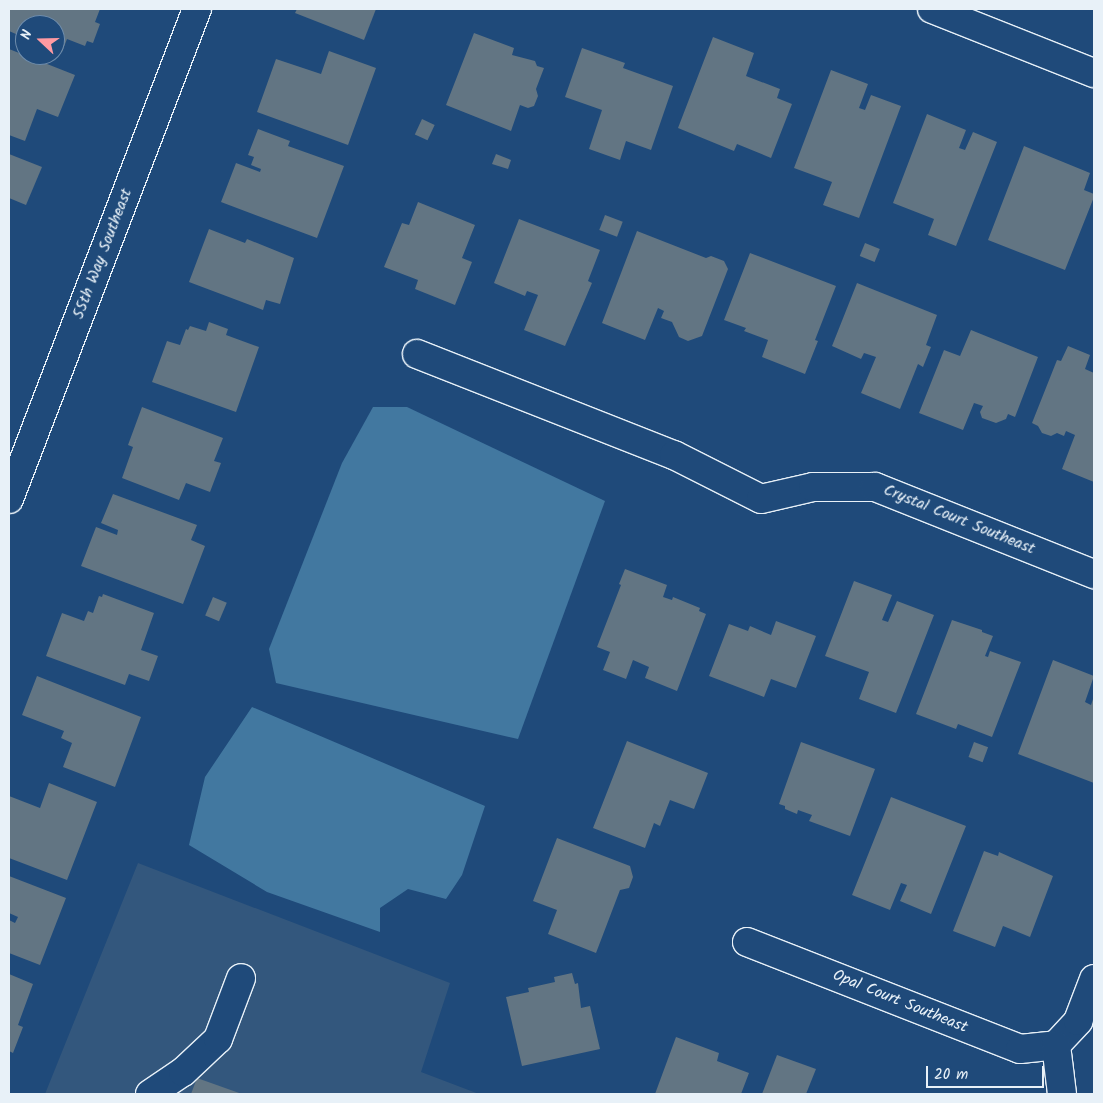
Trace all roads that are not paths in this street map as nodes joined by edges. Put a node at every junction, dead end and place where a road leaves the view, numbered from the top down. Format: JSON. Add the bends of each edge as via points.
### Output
{"nodes":[{"id":1,"x":197,"y":9,"type":"edge"},
{"id":2,"x":932,"y":9,"type":"edge"},
{"id":3,"x":1094,"y":73,"type":"edge"},
{"id":4,"x":417,"y":354,"type":"dead end"},
{"id":5,"x":9,"y":499,"type":"edge"},
{"id":6,"x":1094,"y":574,"type":"edge"},
{"id":7,"x":747,"y":942,"type":"dead end"},
{"id":8,"x":241,"y":978,"type":"dead end"},
{"id":9,"x":1094,"y":980,"type":"edge"},
{"id":10,"x":1056,"y":1046,"type":"junction"},
{"id":11,"x":150,"y":1094,"type":"edge"},
{"id":12,"x":1062,"y":1094,"type":"edge"}],
"edges":[{"from":1,"to":5,"type":"street","name":"55th Way Southeast"},
{"from":2,"to":3,"type":"street"},
{"from":4,"to":6,"type":"street","name":"Crystal Court Southeast","via":[[674,455],[761,499],[813,487],[875,487]]},
{"from":7,"to":10,"type":"street","name":"Opal Court Southeast","via":[[1020,1049]]},
{"from":8,"to":11,"type":"street","via":[[218,1039],[183,1072]]},
{"from":9,"to":10,"type":"street","via":[[1078,1021]]},
{"from":10,"to":12,"type":"street"}]}
